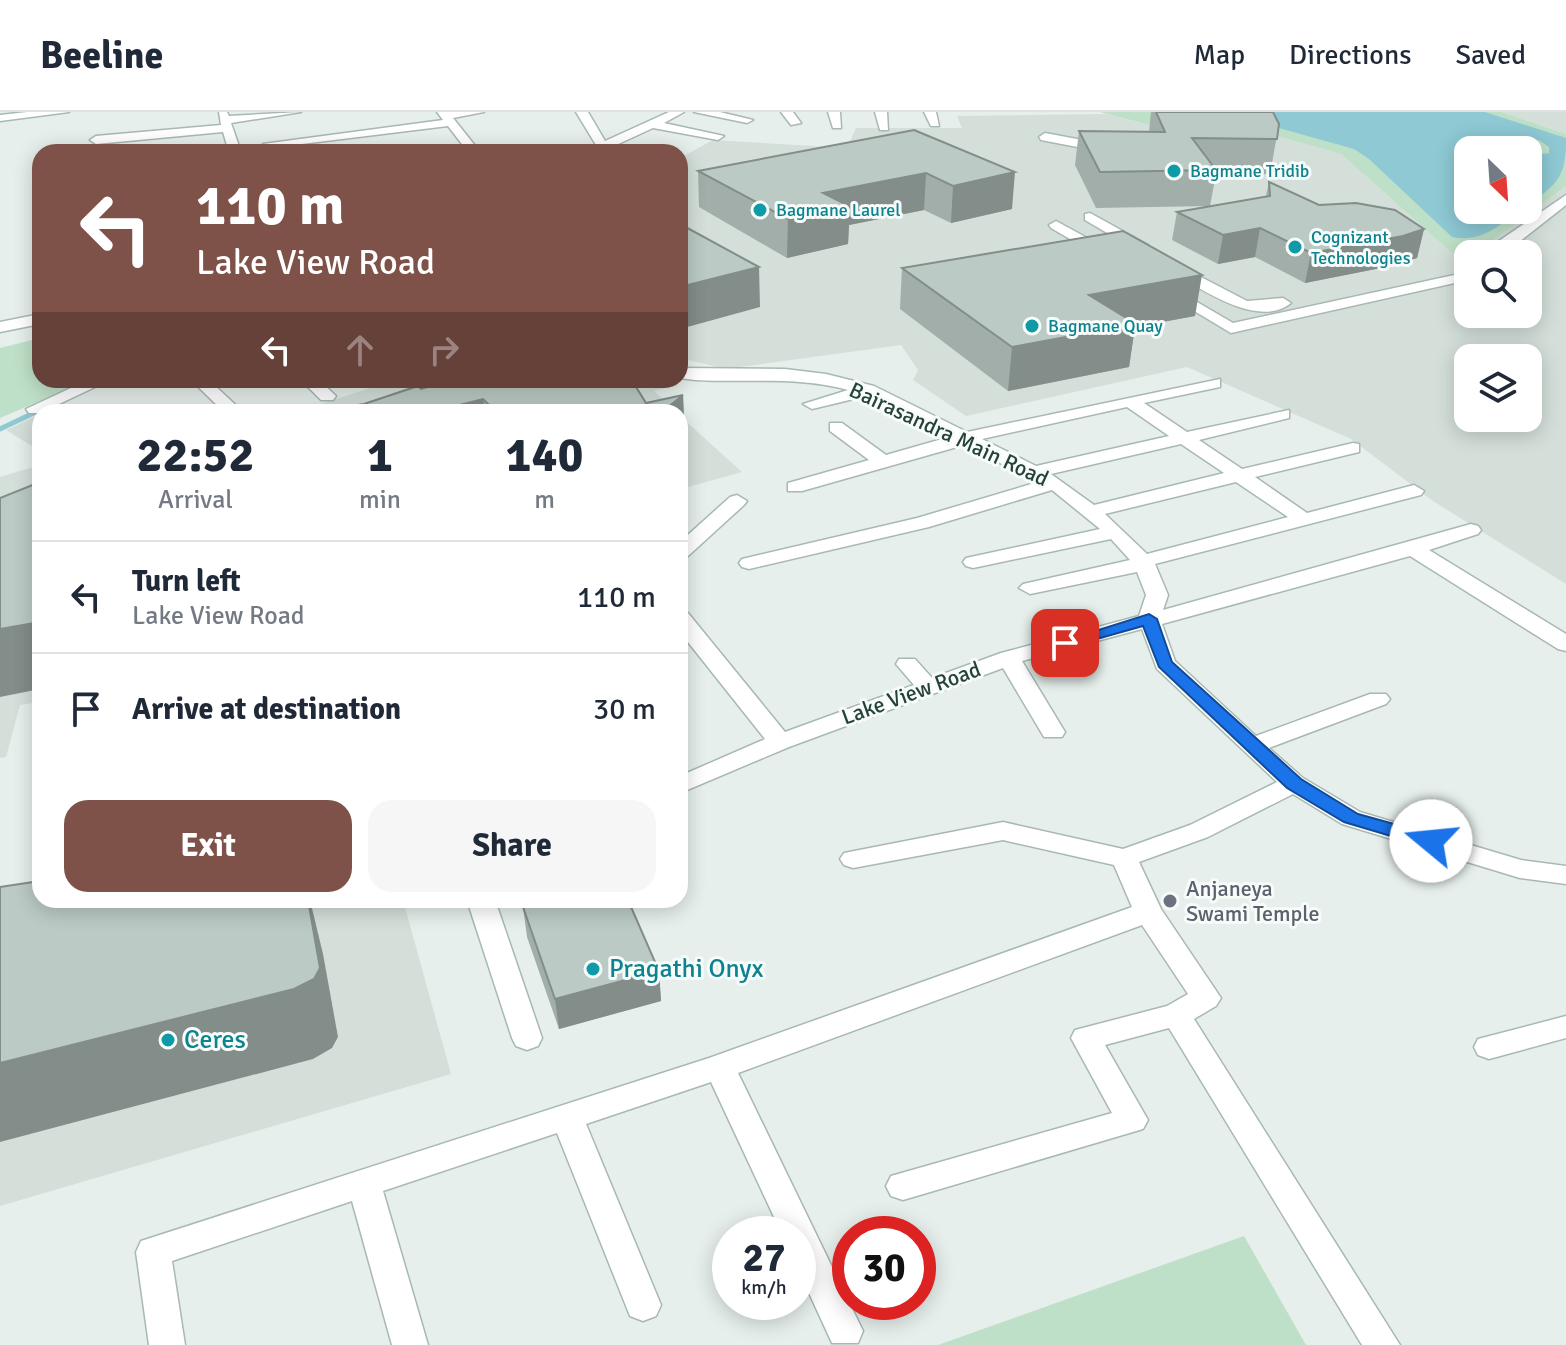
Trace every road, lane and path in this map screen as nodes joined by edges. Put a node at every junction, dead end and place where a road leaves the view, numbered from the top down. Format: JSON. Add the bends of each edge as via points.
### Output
{"nodes":[{"id":1,"x":30,"y":112,"type":"edge"},
{"id":2,"x":63,"y":112,"type":"edge"},
{"id":3,"x":295,"y":112,"type":"edge"},
{"id":4,"x":478,"y":112,"type":"edge"},
{"id":5,"x":678,"y":112,"type":"edge"},
{"id":6,"x":700,"y":112,"type":"edge"},
{"id":7,"x":787,"y":112,"type":"edge"},
{"id":8,"x":834,"y":112,"type":"edge"},
{"id":9,"x":881,"y":112,"type":"edge"},
{"id":10,"x":207,"y":114,"type":"edge"},
{"id":11,"x":446,"y":115,"type":"edge"},
{"id":12,"x":0,"y":116,"type":"edge"},
{"id":13,"x":584,"y":116,"type":"edge"},
{"id":14,"x":224,"y":118,"type":"edge"},
{"id":15,"x":747,"y":120,"type":"dead end"},
{"id":16,"x":569,"y":122,"type":"dead end"},
{"id":17,"x":795,"y":123,"type":"dead end"},
{"id":18,"x":652,"y":124,"type":"junction"},
{"id":19,"x":313,"y":126,"type":"junction"},
{"id":20,"x":837,"y":126,"type":"dead end"},
{"id":21,"x":884,"y":128,"type":"dead end"},
{"id":22,"x":262,"y":132,"type":"dead end"},
{"id":23,"x":461,"y":134,"type":"junction"},
{"id":24,"x":718,"y":136,"type":"dead end"},
{"id":25,"x":1045,"y":137,"type":"dead end"},
{"id":26,"x":320,"y":138,"type":"junction"},
{"id":27,"x":96,"y":140,"type":"dead end"},
{"id":28,"x":233,"y":144,"type":"edge"},
{"id":29,"x":269,"y":144,"type":"dead end"},
{"id":30,"x":320,"y":144,"type":"edge"},
{"id":31,"x":378,"y":144,"type":"edge"},
{"id":32,"x":468,"y":144,"type":"edge"},
{"id":33,"x":595,"y":144,"type":"edge"},
{"id":34,"x":610,"y":144,"type":"edge"},
{"id":35,"x":1107,"y":144,"type":"edge"},
{"id":36,"x":1566,"y":199,"type":"edge"},
{"id":37,"x":1090,"y":217,"type":"dead end"},
{"id":38,"x":1566,"y":218,"type":"edge"},
{"id":39,"x":1056,"y":225,"type":"dead end"},
{"id":40,"x":1513,"y":240,"type":"edge"},
{"id":41,"x":1538,"y":240,"type":"edge"},
{"id":42,"x":1117,"y":261,"type":"edge"},
{"id":43,"x":1454,"y":264,"type":"edge"},
{"id":44,"x":1454,"y":279,"type":"edge"},
{"id":45,"x":1151,"y":281,"type":"edge"},
{"id":46,"x":1244,"y":306,"type":"junction"},
{"id":47,"x":1199,"y":310,"type":"junction"},
{"id":48,"x":1269,"y":319,"type":"junction"},
{"id":49,"x":32,"y":321,"type":"edge"},
{"id":50,"x":0,"y":327,"type":"edge"},
{"id":51,"x":688,"y":375,"type":"edge"},
{"id":52,"x":1214,"y":383,"type":"dead end"},
{"id":53,"x":84,"y":388,"type":"edge"},
{"id":54,"x":208,"y":388,"type":"edge"},
{"id":55,"x":318,"y":388,"type":"edge"},
{"id":56,"x":868,"y":390,"type":"junction"},
{"id":57,"x":327,"y":396,"type":"dead end"},
{"id":58,"x":1130,"y":401,"type":"junction"},
{"id":59,"x":47,"y":404,"type":"edge"},
{"id":60,"x":225,"y":404,"type":"edge"},
{"id":61,"x":812,"y":404,"type":"dead end"},
{"id":62,"x":1283,"y":414,"type":"dead end"},
{"id":63,"x":836,"y":427,"type":"dead end"},
{"id":64,"x":967,"y":438,"type":"junction"},
{"id":65,"x":1184,"y":438,"type":"junction"},
{"id":66,"x":1353,"y":448,"type":"dead end"},
{"id":67,"x":882,"y":461,"type":"junction"},
{"id":68,"x":1035,"y":472,"type":"junction"},
{"id":69,"x":1239,"y":475,"type":"junction"},
{"id":70,"x":1055,"y":483,"type":"junction"},
{"id":71,"x":795,"y":487,"type":"dead end"},
{"id":72,"x":1414,"y":491,"type":"dead end"},
{"id":73,"x":737,"y":501,"type":"dead end"},
{"id":74,"x":1092,"y":511,"type":"junction"},
{"id":75,"x":1305,"y":520,"type":"junction"},
{"id":76,"x":1471,"y":530,"type":"dead end"},
{"id":77,"x":1116,"y":532,"type":"junction"},
{"id":78,"x":688,"y":546,"type":"edge"},
{"id":79,"x":1413,"y":549,"type":"junction"},
{"id":80,"x":1143,"y":561,"type":"junction"},
{"id":81,"x":973,"y":562,"type":"dead end"},
{"id":82,"x":749,"y":563,"type":"dead end"},
{"id":83,"x":1030,"y":588,"type":"dead end"},
{"id":84,"x":1149,"y":619,"type":"junction"},
{"id":85,"x":688,"y":628,"type":"edge"},
{"id":86,"x":1566,"y":644,"type":"edge"},
{"id":87,"x":1009,"y":658,"type":"junction"},
{"id":88,"x":907,"y":664,"type":"dead end"},
{"id":89,"x":927,"y":686,"type":"junction"},
{"id":90,"x":1378,"y":699,"type":"dead end"},
{"id":91,"x":1053,"y":732,"type":"dead end"},
{"id":92,"x":780,"y":742,"type":"junction"},
{"id":93,"x":1251,"y":746,"type":"junction"},
{"id":94,"x":688,"y":782,"type":"edge"},
{"id":95,"x":1294,"y":784,"type":"junction"},
{"id":96,"x":1124,"y":858,"type":"junction"},
{"id":97,"x":853,"y":859,"type":"dead end"},
{"id":98,"x":1566,"y":875,"type":"edge"},
{"id":99,"x":56,"y":908,"type":"edge"},
{"id":100,"x":484,"y":908,"type":"edge"},
{"id":101,"x":42,"y":910,"type":"edge"},
{"id":102,"x":1148,"y":912,"type":"junction"},
{"id":103,"x":1176,"y":1015,"type":"junction"},
{"id":104,"x":1566,"y":1027,"type":"edge"},
{"id":105,"x":527,"y":1038,"type":"dead end"},
{"id":106,"x":1489,"y":1047,"type":"dead end"},
{"id":107,"x":720,"y":1067,"type":"junction"},
{"id":108,"x":568,"y":1119,"type":"junction"},
{"id":109,"x":364,"y":1183,"type":"junction"},
{"id":110,"x":903,"y":1186,"type":"dead end"},
{"id":111,"x":643,"y":1305,"type":"dead end"},
{"id":112,"x":845,"y":1331,"type":"dead end"},
{"id":113,"x":167,"y":1345,"type":"edge"},
{"id":114,"x":410,"y":1345,"type":"edge"},
{"id":115,"x":1382,"y":1345,"type":"edge"}],
"edges":[{"from":1,"to":12,"type":"street"},
{"from":2,"to":12,"type":"street"},
{"from":3,"to":14,"type":"street"},
{"from":4,"to":11,"type":"street"},
{"from":5,"to":18,"type":"street"},
{"from":6,"to":15,"type":"street"},
{"from":7,"to":17,"type":"street"},
{"from":8,"to":20,"type":"street"},
{"from":9,"to":21,"type":"street"},
{"from":10,"to":14,"type":"street"},
{"from":11,"to":19,"type":"street"},
{"from":11,"to":23,"type":"street"},
{"from":11,"to":26,"type":"street"},
{"from":13,"to":16,"type":"street"},
{"from":13,"to":33,"type":"street"},
{"from":14,"to":27,"type":"street"},
{"from":14,"to":28,"type":"street"},
{"from":18,"to":24,"type":"street"},
{"from":18,"to":34,"type":"street"},
{"from":19,"to":22,"type":"street"},
{"from":19,"to":26,"type":"street"},
{"from":23,"to":31,"type":"street"},
{"from":23,"to":32,"type":"street"},
{"from":25,"to":35,"type":"street","via":[[1095,152]]},
{"from":26,"to":29,"type":"street"},
{"from":26,"to":30,"type":"street"},
{"from":36,"to":40,"type":"street"},
{"from":37,"to":46,"type":"street","via":[[1151,260]]},
{"from":38,"to":41,"type":"street"},
{"from":39,"to":42,"type":"street"},
{"from":43,"to":46,"type":"street","via":[[1341,293]]},
{"from":44,"to":48,"type":"street"},
{"from":45,"to":47,"type":"street"},
{"from":46,"to":47,"type":"street","via":[[1220,304]]},
{"from":46,"to":48,"type":"street"},
{"from":47,"to":48,"type":"street","via":[[1231,328]]},
{"from":49,"to":50,"type":"street"},
{"from":51,"to":56,"type":"street","name":"Bairasandra Main Road","via":[[802,375]]},
{"from":52,"to":58,"type":"street"},
{"from":53,"to":59,"type":"street"},
{"from":54,"to":60,"type":"street"},
{"from":55,"to":57,"type":"street"},
{"from":56,"to":61,"type":"street"},
{"from":56,"to":64,"type":"street","name":"Bairasandra Main Road"},
{"from":58,"to":64,"type":"street"},
{"from":58,"to":65,"type":"street"},
{"from":62,"to":65,"type":"street"},
{"from":63,"to":67,"type":"street"},
{"from":64,"to":67,"type":"street"},
{"from":64,"to":68,"type":"street","name":"Bairasandra Main Road"},
{"from":65,"to":68,"type":"street"},
{"from":65,"to":69,"type":"street"},
{"from":66,"to":69,"type":"street"},
{"from":67,"to":71,"type":"street"},
{"from":68,"to":70,"type":"street","name":"Bairasandra Main Road"},
{"from":69,"to":74,"type":"street"},
{"from":69,"to":75,"type":"street"},
{"from":70,"to":74,"type":"street","name":"Bairasandra Main Road"},
{"from":70,"to":82,"type":"street","via":[[922,523]]},
{"from":72,"to":75,"type":"street"},
{"from":73,"to":78,"type":"street"},
{"from":74,"to":77,"type":"street","name":"Bairasandra Main Road"},
{"from":75,"to":80,"type":"street"},
{"from":76,"to":79,"type":"street","name":"Lake View Road"},
{"from":77,"to":80,"type":"street","name":"Bairasandra Main Road"},
{"from":77,"to":81,"type":"street"},
{"from":79,"to":84,"type":"street","name":"Lake View Road"},
{"from":79,"to":86,"type":"street"},
{"from":80,"to":83,"type":"street"},
{"from":80,"to":84,"type":"street","name":"Bairasandra Main Road","via":[[1157,595]]},
{"from":84,"to":87,"type":"street","name":"Lake View Road"},
{"from":84,"to":93,"type":"street","name":"Bairasandra Main Road","via":[[1165,664]]},
{"from":85,"to":92,"type":"street"},
{"from":87,"to":89,"type":"street","name":"Lake View Road"},
{"from":87,"to":91,"type":"street"},
{"from":88,"to":89,"type":"street"},
{"from":89,"to":92,"type":"street","name":"Lake View Road"},
{"from":90,"to":93,"type":"street"},
{"from":92,"to":94,"type":"street","name":"Lake View Road"},
{"from":93,"to":95,"type":"street","name":"Bairasandra Main Road"},
{"from":95,"to":96,"type":"street","via":[[1199,831]]},
{"from":95,"to":98,"type":"street","name":"Bairasandra Main Road","via":[[1351,818],[1520,869]]},
{"from":96,"to":97,"type":"street","via":[[1003,831]]},
{"from":96,"to":102,"type":"street"},
{"from":99,"to":101,"type":"street"},
{"from":100,"to":105,"type":"street"},
{"from":102,"to":103,"type":"street","via":[[1206,998]]},
{"from":102,"to":107,"type":"street"},
{"from":103,"to":110,"type":"street","via":[[1086,1038],[1132,1120]]},
{"from":103,"to":115,"type":"street"},
{"from":104,"to":106,"type":"street"},
{"from":107,"to":108,"type":"street"},
{"from":107,"to":112,"type":"street"},
{"from":108,"to":109,"type":"street"},
{"from":108,"to":111,"type":"street"},
{"from":109,"to":113,"type":"street","via":[[153,1252]]},
{"from":109,"to":114,"type":"street"}]}
